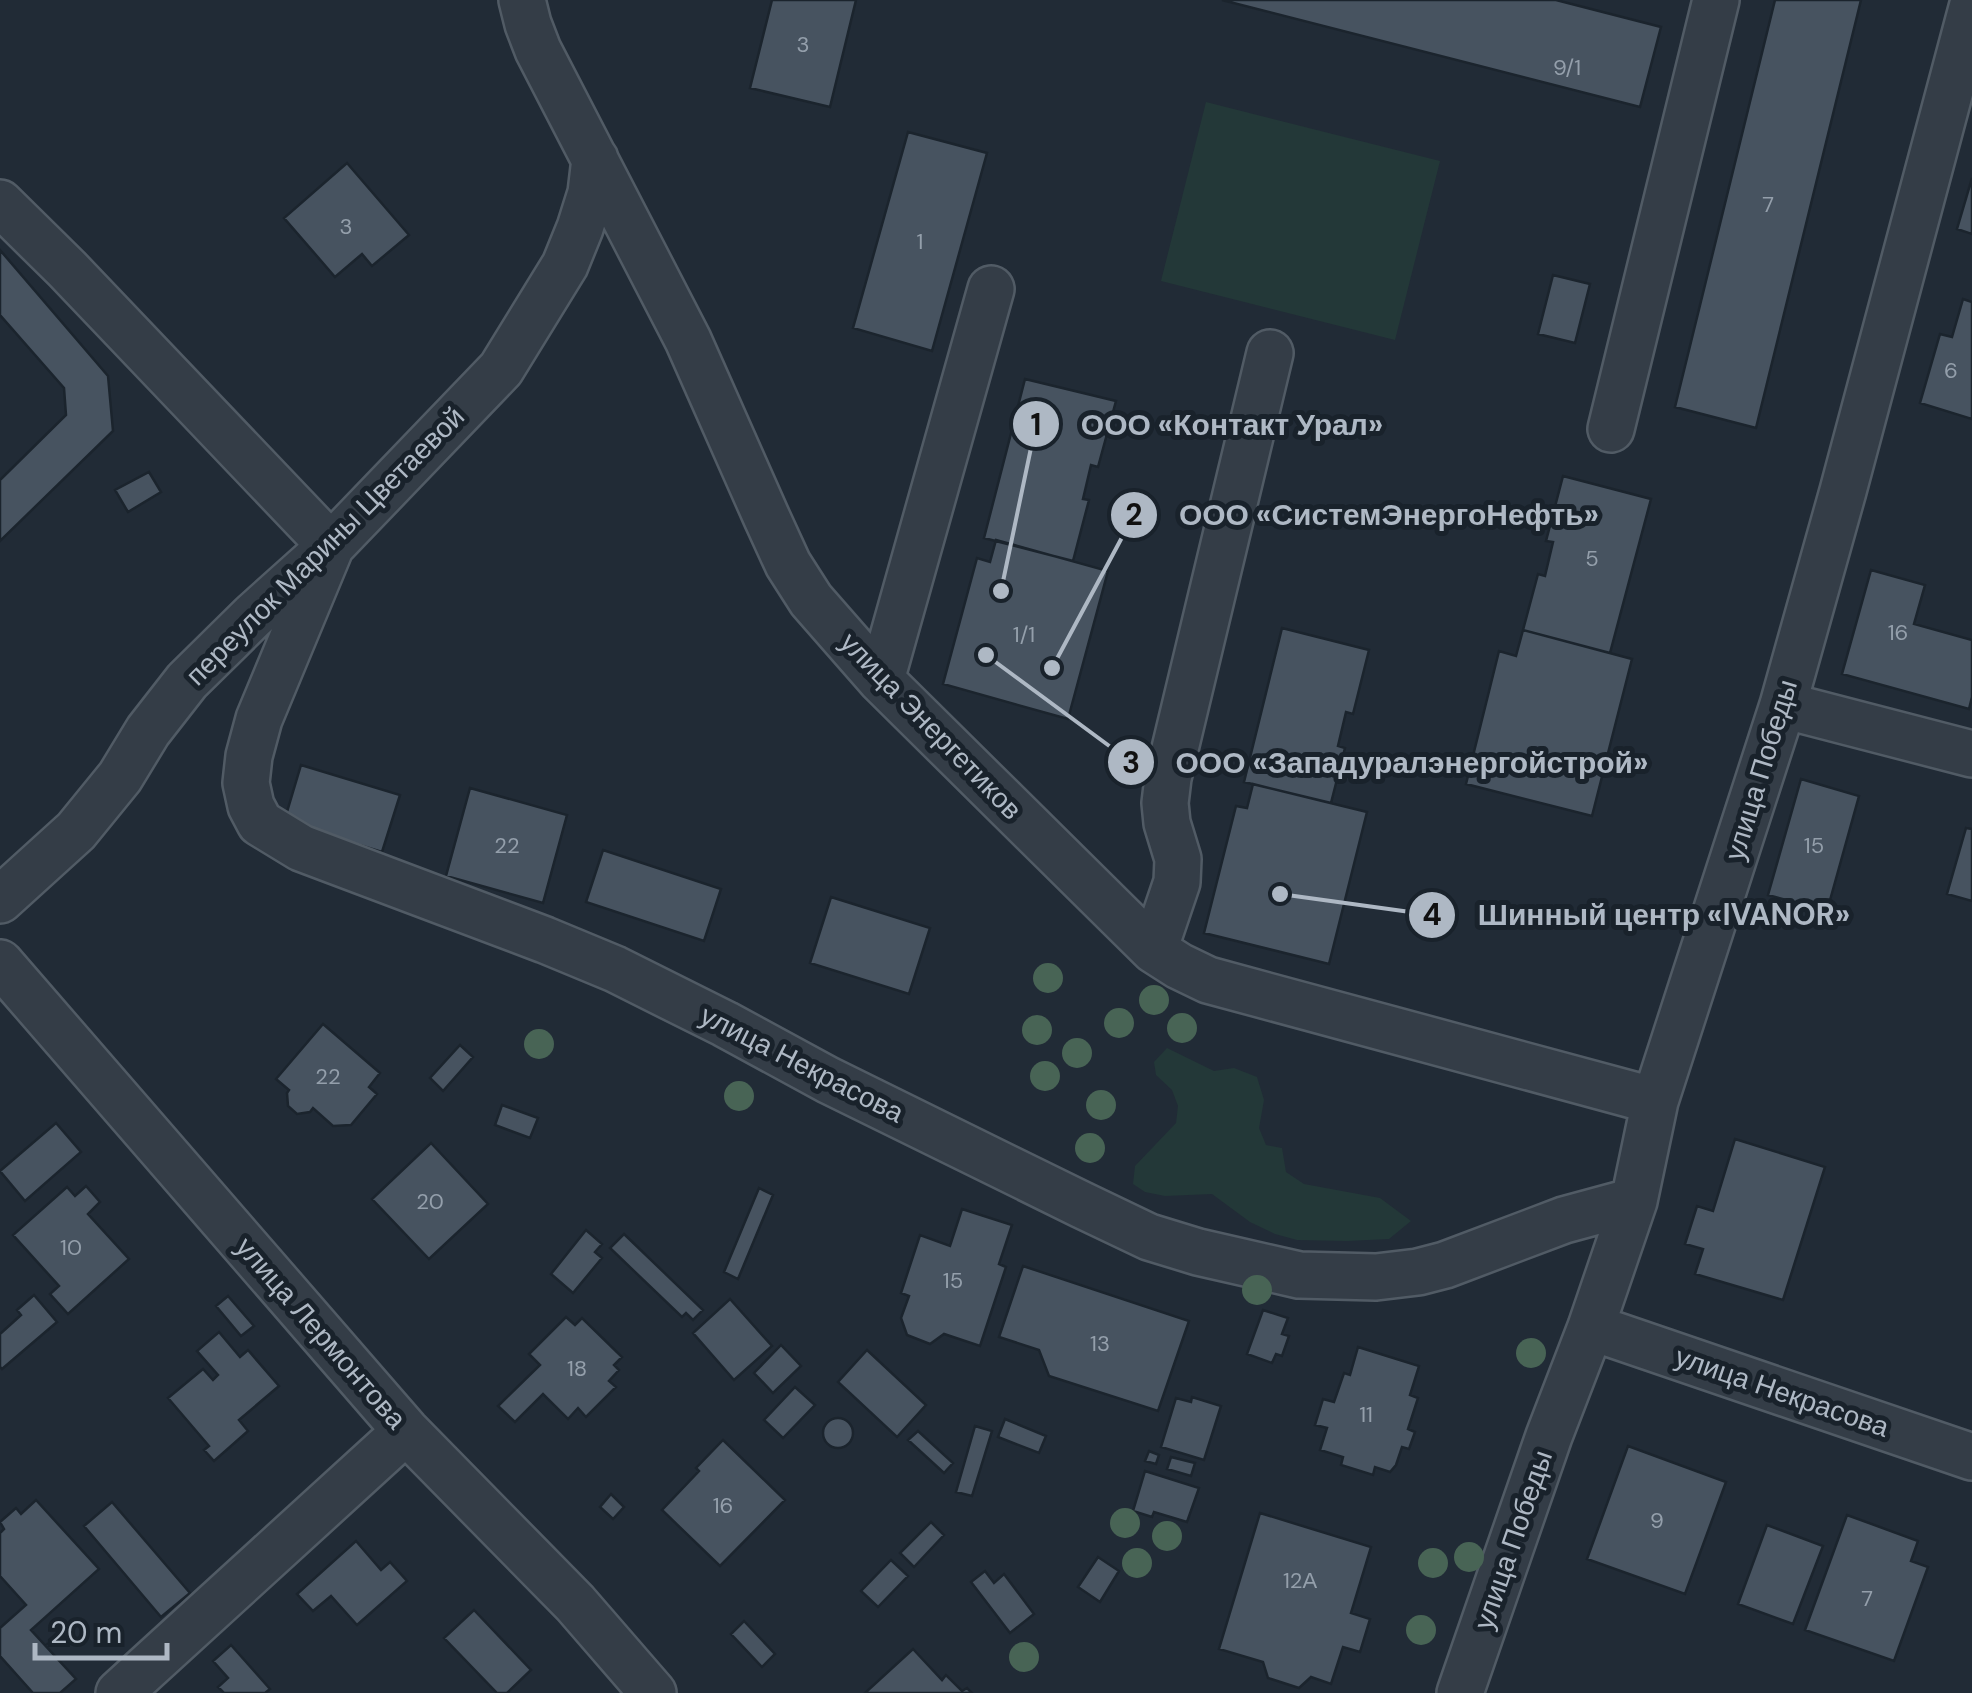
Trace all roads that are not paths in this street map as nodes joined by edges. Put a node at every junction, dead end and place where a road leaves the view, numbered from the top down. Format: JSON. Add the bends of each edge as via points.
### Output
{"nodes":[{"id":1,"x":522,"y":0,"type":"edge"},
{"id":2,"x":1716,"y":0,"type":"edge"},
{"id":3,"x":1970,"y":19,"type":"edge"},
{"id":4,"x":595,"y":159,"type":"junction"},
{"id":5,"x":0,"y":203,"type":"edge"},
{"id":6,"x":992,"y":289,"type":"dead end"},
{"id":7,"x":1270,"y":353,"type":"dead end"},
{"id":8,"x":1612,"y":429,"type":"dead end"},
{"id":9,"x":331,"y":546,"type":"junction"},
{"id":10,"x":881,"y":680,"type":"junction"},
{"id":11,"x":1782,"y":706,"type":"junction"},
{"id":12,"x":1972,"y":754,"type":"edge"},
{"id":13,"x":0,"y":900,"type":"edge"},
{"id":14,"x":1154,"y":950,"type":"junction"},
{"id":15,"x":0,"y":963,"type":"edge"},
{"id":16,"x":1655,"y":1101,"type":"junction"},
{"id":17,"x":1634,"y":1200,"type":"junction"},
{"id":18,"x":1591,"y":1327,"type":"junction"},
{"id":19,"x":406,"y":1431,"type":"junction"},
{"id":20,"x":1972,"y":1457,"type":"edge"},
{"id":21,"x":120,"y":1693,"type":"edge"},
{"id":22,"x":653,"y":1693,"type":"edge"},
{"id":23,"x":1460,"y":1693,"type":"edge"}],
"edges":[{"from":1,"to":4,"type":"street","name":"улица Энергетиков","via":[[538,50]]},
{"from":2,"to":8,"type":"street"},
{"from":3,"to":11,"type":"street","name":"улица Победы"},
{"from":4,"to":9,"type":"street","name":"переулок Марины Цветаевой","via":[[591,193],[565,265],[502,369]]},
{"from":4,"to":10,"type":"street","name":"улица Энергетиков","via":[[688,340],[788,564]]},
{"from":5,"to":9,"type":"street"},
{"from":6,"to":10,"type":"street"},
{"from":7,"to":14,"type":"street","via":[[1168,778],[1166,822],[1178,859],[1177,882]]},
{"from":9,"to":13,"type":"street","name":"переулок Марины Цветаевой","via":[[188,680],[76,831]]},
{"from":9,"to":17,"type":"street","name":"улица Некрасова","via":[[249,756],[251,806],[260,823],[286,840],[616,969],[1149,1237],[1198,1252],[1299,1276],[1418,1272]]},
{"from":10,"to":14,"type":"street","name":"улица Энергетиков"},
{"from":11,"to":12,"type":"street"},
{"from":11,"to":16,"type":"street","name":"улица Победы"},
{"from":14,"to":16,"type":"street","name":"улица Энергетиков","via":[[1208,980]]},
{"from":15,"to":19,"type":"street","name":"улица Лермонтова"},
{"from":16,"to":17,"type":"street","name":"улица Победы"},
{"from":17,"to":18,"type":"street","name":"улица Победы"},
{"from":18,"to":20,"type":"street","name":"улица Некрасова"},
{"from":18,"to":23,"type":"street","name":"улица Победы"},
{"from":19,"to":21,"type":"street"},
{"from":19,"to":22,"type":"street","name":"улица Лермонтова","via":[[563,1590]]}]}
